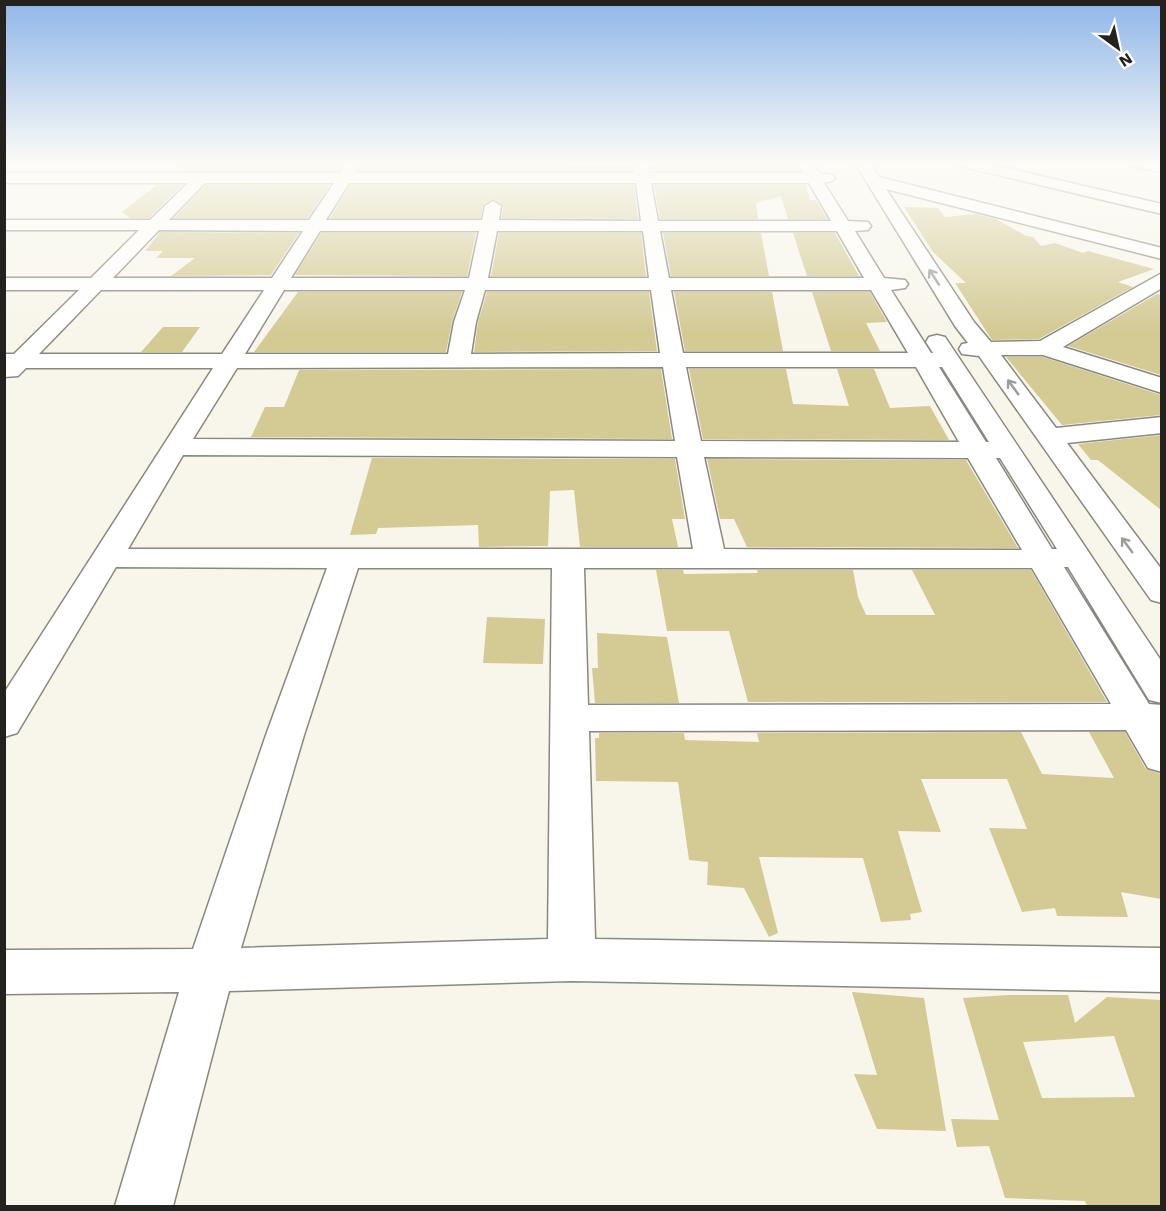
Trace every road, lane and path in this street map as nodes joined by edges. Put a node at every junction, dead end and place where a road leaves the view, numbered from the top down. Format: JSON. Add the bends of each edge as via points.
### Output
{"nodes":[{"id":1,"x":54,"y":220,"type":"edge"},
{"id":2,"x":159,"y":220,"type":"edge"},
{"id":3,"x":319,"y":220,"type":"edge"},
{"id":4,"x":490,"y":220,"type":"edge"},
{"id":5,"x":649,"y":220,"type":"edge"},
{"id":6,"x":847,"y":220,"type":"edge"},
{"id":7,"x":896,"y":220,"type":"edge"},
{"id":8,"x":1025,"y":220,"type":"edge"},
{"id":9,"x":154,"y":225,"type":"junction"},
{"id":10,"x":316,"y":225,"type":"junction"},
{"id":11,"x":488,"y":225,"type":"junction"},
{"id":12,"x":650,"y":226,"type":"junction"},
{"id":13,"x":851,"y":226,"type":"junction"},
{"id":14,"x":1161,"y":254,"type":"edge"},
{"id":15,"x":1161,"y":279,"type":"edge"},
{"id":16,"x":4,"y":284,"type":"edge"},
{"id":17,"x":96,"y":284,"type":"junction"},
{"id":18,"x":278,"y":284,"type":"junction"},
{"id":19,"x":477,"y":284,"type":"junction"},
{"id":20,"x":660,"y":284,"type":"junction"},
{"id":21,"x":887,"y":284,"type":"junction"},
{"id":22,"x":1126,"y":298,"type":"junction"},
{"id":23,"x":1153,"y":306,"type":"dead end"},
{"id":24,"x":1045,"y":348,"type":"junction"},
{"id":25,"x":987,"y":350,"type":"junction"},
{"id":26,"x":938,"y":356,"type":"junction"},
{"id":27,"x":229,"y":361,"type":"junction"},
{"id":28,"x":458,"y":361,"type":"junction"},
{"id":29,"x":673,"y":361,"type":"junction"},
{"id":30,"x":10,"y":366,"type":"edge"},
{"id":31,"x":1161,"y":386,"type":"edge"},
{"id":32,"x":1161,"y":425,"type":"edge"},
{"id":33,"x":1049,"y":437,"type":"junction"},
{"id":34,"x":175,"y":447,"type":"junction"},
{"id":35,"x":690,"y":448,"type":"junction"},
{"id":36,"x":975,"y":448,"type":"junction"},
{"id":37,"x":1008,"y":450,"type":"junction"},
{"id":38,"x":106,"y":558,"type":"junction"},
{"id":39,"x":346,"y":558,"type":"junction"},
{"id":40,"x":568,"y":558,"type":"junction"},
{"id":41,"x":710,"y":559,"type":"junction"},
{"id":42,"x":1042,"y":559,"type":"junction"},
{"id":43,"x":1085,"y":568,"type":"junction"},
{"id":44,"x":1158,"y":582,"type":"edge"},
{"id":45,"x":1153,"y":709,"type":"edge"},
{"id":46,"x":569,"y":718,"type":"junction"},
{"id":47,"x":4,"y":723,"type":"edge"},
{"id":48,"x":1161,"y":759,"type":"edge"},
{"id":49,"x":572,"y":960,"type":"junction"},
{"id":50,"x":210,"y":970,"type":"junction"},
{"id":51,"x":1161,"y":970,"type":"edge"},
{"id":52,"x":4,"y":972,"type":"edge"},
{"id":53,"x":144,"y":1206,"type":"edge"}],
"edges":[{"from":1,"to":9,"type":"street"},
{"from":2,"to":9,"type":"street"},
{"from":3,"to":10,"type":"street"},
{"from":4,"to":11,"type":"street"},
{"from":5,"to":12,"type":"street"},
{"from":6,"to":13,"type":"street"},
{"from":25,"to":7,"type":"street","one_way":true,"via":[[966,326]]},
{"from":8,"to":14,"type":"street"},
{"from":9,"to":10,"type":"street"},
{"from":9,"to":17,"type":"street"},
{"from":10,"to":11,"type":"street"},
{"from":10,"to":18,"type":"street"},
{"from":11,"to":12,"type":"street"},
{"from":11,"to":19,"type":"street"},
{"from":12,"to":13,"type":"street"},
{"from":12,"to":20,"type":"street"},
{"from":13,"to":21,"type":"street"},
{"from":15,"to":22,"type":"street"},
{"from":16,"to":17,"type":"street"},
{"from":17,"to":18,"type":"street"},
{"from":17,"to":30,"type":"street"},
{"from":18,"to":19,"type":"street"},
{"from":18,"to":27,"type":"street"},
{"from":19,"to":20,"type":"street"},
{"from":19,"to":28,"type":"street"},
{"from":20,"to":21,"type":"street"},
{"from":20,"to":29,"type":"street"},
{"from":21,"to":26,"type":"street"},
{"from":22,"to":23,"type":"street"},
{"from":22,"to":24,"type":"street"},
{"from":24,"to":25,"type":"street"},
{"from":24,"to":31,"type":"street"},
{"from":25,"to":26,"type":"street"},
{"from":33,"to":25,"type":"street","one_way":true},
{"from":26,"to":29,"type":"street"},
{"from":26,"to":36,"type":"street"},
{"from":26,"to":37,"type":"street"},
{"from":27,"to":28,"type":"street"},
{"from":27,"to":30,"type":"street"},
{"from":27,"to":34,"type":"street"},
{"from":28,"to":29,"type":"street"},
{"from":29,"to":35,"type":"street"},
{"from":32,"to":33,"type":"street"},
{"from":44,"to":33,"type":"street","one_way":true},
{"from":34,"to":35,"type":"street"},
{"from":34,"to":38,"type":"street"},
{"from":35,"to":36,"type":"street"},
{"from":35,"to":41,"type":"street"},
{"from":36,"to":37,"type":"street"},
{"from":36,"to":42,"type":"street"},
{"from":37,"to":43,"type":"street"},
{"from":38,"to":39,"type":"street"},
{"from":38,"to":47,"type":"street"},
{"from":39,"to":40,"type":"street"},
{"from":39,"to":50,"type":"street"},
{"from":40,"to":41,"type":"street"},
{"from":40,"to":46,"type":"street"},
{"from":41,"to":42,"type":"street"},
{"from":42,"to":43,"type":"street"},
{"from":42,"to":45,"type":"street"},
{"from":43,"to":44,"type":"street"},
{"from":43,"to":45,"type":"street"},
{"from":45,"to":46,"type":"street"},
{"from":45,"to":48,"type":"street"},
{"from":46,"to":49,"type":"street"},
{"from":49,"to":50,"type":"street"},
{"from":49,"to":51,"type":"street"},
{"from":50,"to":52,"type":"street"},
{"from":50,"to":53,"type":"street"}]}
